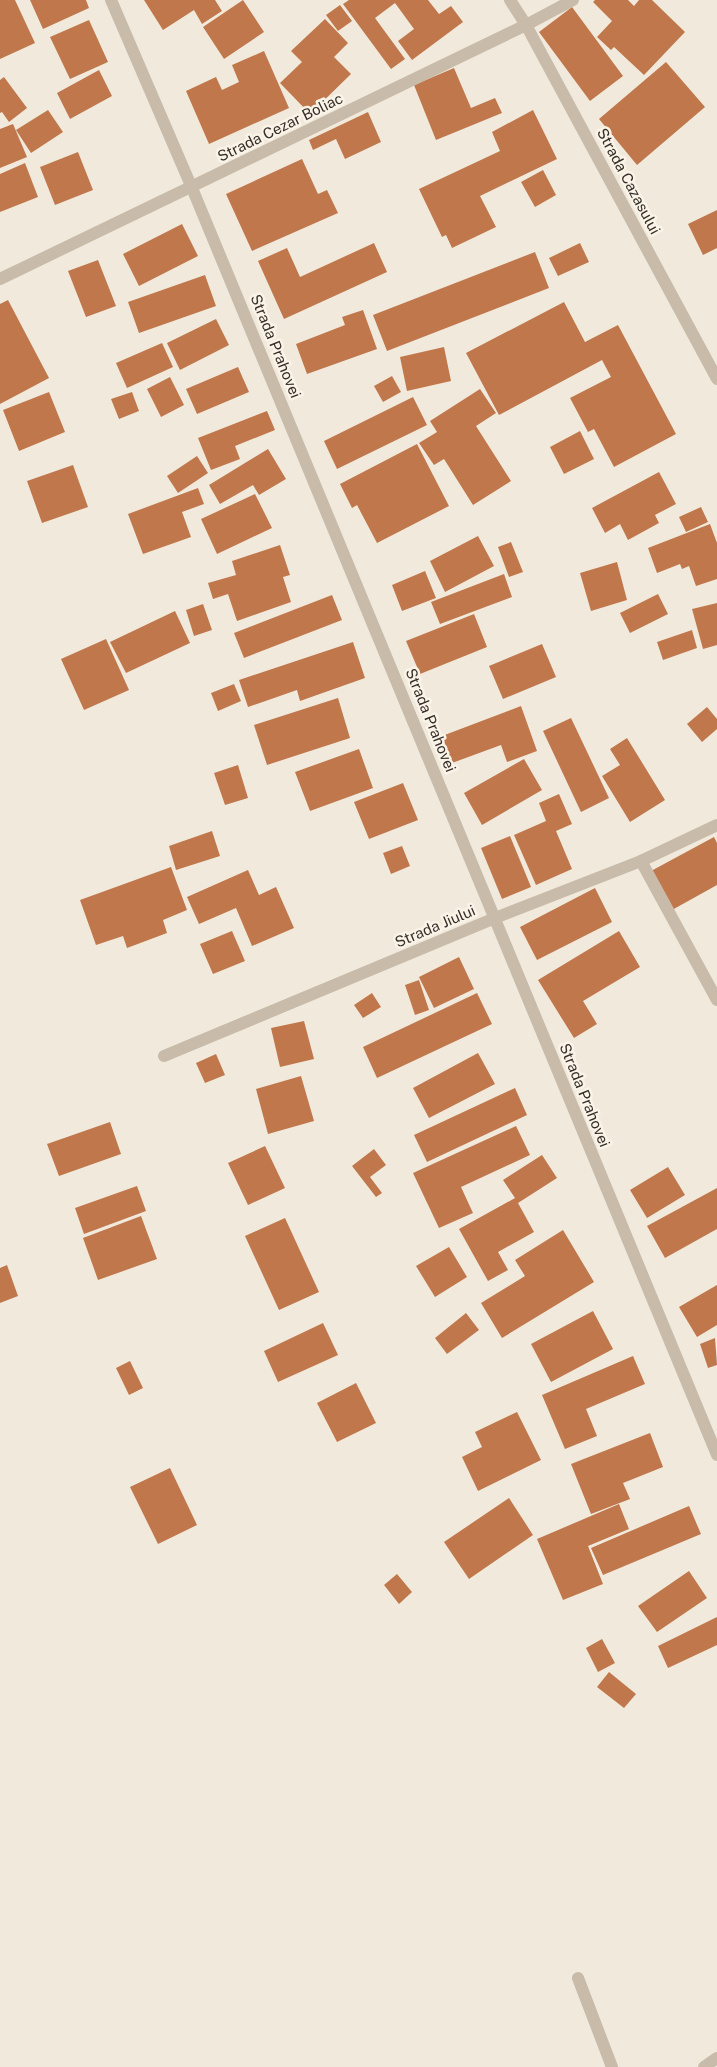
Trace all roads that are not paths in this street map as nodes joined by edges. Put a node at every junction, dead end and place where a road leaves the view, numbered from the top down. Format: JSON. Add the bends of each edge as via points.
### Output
{"nodes":[{"id":1,"x":110,"y":0,"type":"edge"},
{"id":2,"x":510,"y":0,"type":"edge"},
{"id":3,"x":573,"y":0,"type":"edge"},
{"id":4,"x":526,"y":25,"type":"junction"},
{"id":5,"x":192,"y":188,"type":"junction"},
{"id":6,"x":0,"y":279,"type":"edge"},
{"id":7,"x":717,"y":379,"type":"edge"},
{"id":8,"x":717,"y":825,"type":"edge"},
{"id":9,"x":641,"y":861,"type":"junction"},
{"id":10,"x":495,"y":918,"type":"junction"},
{"id":11,"x":717,"y":1000,"type":"edge"},
{"id":12,"x":164,"y":1056,"type":"dead end"},
{"id":13,"x":717,"y":1455,"type":"edge"},
{"id":14,"x":578,"y":1978,"type":"dead end"},
{"id":15,"x":717,"y":2058,"type":"edge"},
{"id":16,"x":612,"y":2067,"type":"edge"},
{"id":17,"x":704,"y":2067,"type":"edge"}],
"edges":[{"from":1,"to":5,"type":"street","name":"Strada Prahovei"},
{"from":2,"to":4,"type":"street","name":"Strada Cazasului"},
{"from":3,"to":4,"type":"street","name":"Strada Cezar Boliac"},
{"from":4,"to":5,"type":"street","name":"Strada Cezar Boliac"},
{"from":4,"to":7,"type":"street","name":"Strada Cazasului"},
{"from":5,"to":6,"type":"street","name":"Strada Cezar Boliac"},
{"from":5,"to":10,"type":"street","name":"Strada Prahovei"},
{"from":8,"to":9,"type":"street","name":"Strada Jiului"},
{"from":9,"to":10,"type":"street","name":"Strada Jiului"},
{"from":9,"to":11,"type":"street"},
{"from":10,"to":12,"type":"street","name":"Strada Jiului"},
{"from":10,"to":13,"type":"street","name":"Strada Prahovei"},
{"from":14,"to":16,"type":"street"},
{"from":15,"to":17,"type":"street"}]}
